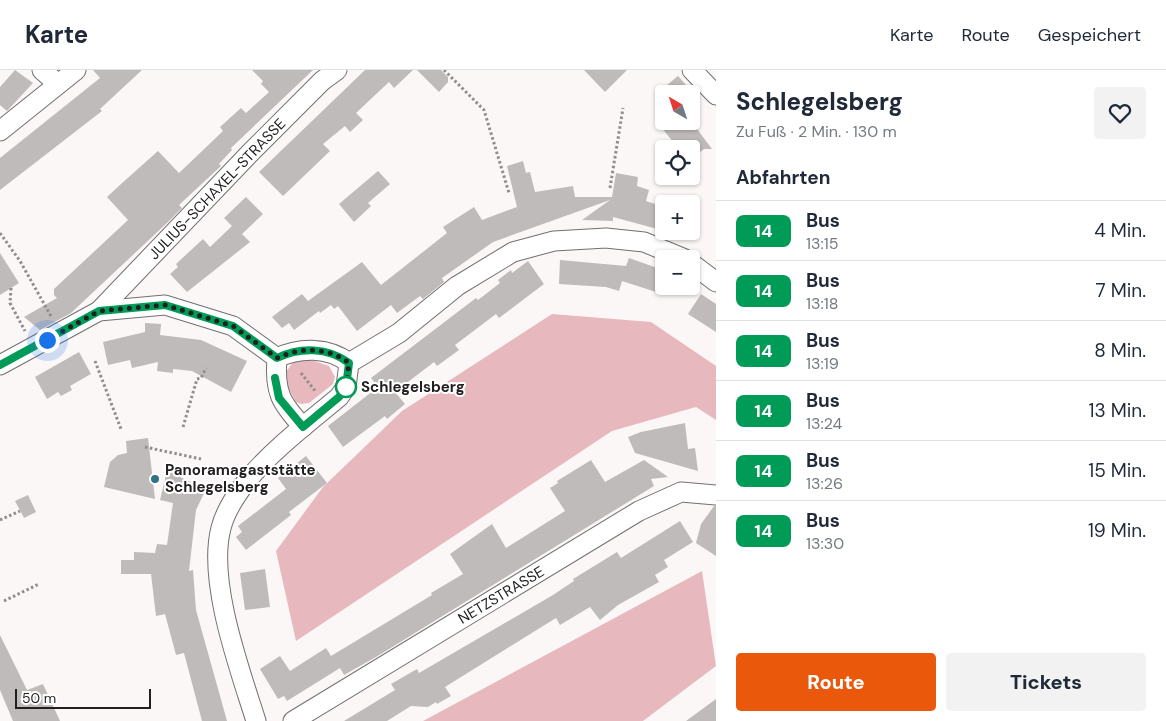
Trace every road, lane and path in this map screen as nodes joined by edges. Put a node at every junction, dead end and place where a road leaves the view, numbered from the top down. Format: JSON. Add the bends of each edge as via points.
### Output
{"nodes":[{"id":1,"x":42,"y":70,"type":"edge"},
{"id":2,"x":76,"y":70,"type":"edge"},
{"id":3,"x":337,"y":70,"type":"edge"},
{"id":4,"x":444,"y":70,"type":"edge"},
{"id":5,"x":692,"y":70,"type":"edge"},
{"id":6,"x":58,"y":84,"type":"junction"},
{"id":7,"x":716,"y":95,"type":"edge"},
{"id":8,"x":623,"y":108,"type":"dead end"},
{"id":9,"x":0,"y":131,"type":"edge"},
{"id":10,"x":610,"y":188,"type":"dead end"},
{"id":11,"x":509,"y":193,"type":"dead end"},
{"id":12,"x":0,"y":234,"type":"edge"},
{"id":13,"x":663,"y":250,"type":"edge"},
{"id":14,"x":700,"y":270,"type":"edge"},
{"id":15,"x":716,"y":282,"type":"edge"},
{"id":16,"x":11,"y":288,"type":"dead end"},
{"id":17,"x":99,"y":311,"type":"junction"},
{"id":18,"x":61,"y":333,"type":"junction"},
{"id":19,"x":34,"y":347,"type":"junction"},
{"id":20,"x":277,"y":358,"type":"junction"},
{"id":21,"x":95,"y":361,"type":"dead end"},
{"id":22,"x":349,"y":363,"type":"junction"},
{"id":23,"x":0,"y":365,"type":"edge"},
{"id":24,"x":206,"y":368,"type":"dead end"},
{"id":25,"x":301,"y":373,"type":"dead end"},
{"id":26,"x":328,"y":406,"type":"junction"},
{"id":27,"x":183,"y":427,"type":"dead end"},
{"id":28,"x":303,"y":427,"type":"junction"},
{"id":29,"x":121,"y":429,"type":"dead end"},
{"id":30,"x":145,"y":448,"type":"dead end"},
{"id":31,"x":201,"y":459,"type":"dead end"},
{"id":32,"x":716,"y":495,"type":"edge"},
{"id":33,"x":20,"y":510,"type":"dead end"},
{"id":34,"x":0,"y":520,"type":"edge"},
{"id":35,"x":39,"y":584,"type":"dead end"},
{"id":36,"x":4,"y":601,"type":"dead end"},
{"id":37,"x":256,"y":721,"type":"edge"},
{"id":38,"x":292,"y":721,"type":"edge"}],
"edges":[{"from":1,"to":6,"type":"street"},
{"from":2,"to":6,"type":"street"},
{"from":3,"to":17,"type":"street","name":"JULIUS-SCHAXEL-STRASSE","via":[[250,153]]},
{"from":4,"to":11,"type":"path","via":[[484,110]]},
{"from":5,"to":7,"type":"street"},
{"from":6,"to":9,"type":"street"},
{"from":8,"to":10,"type":"path"},
{"from":12,"to":18,"type":"path","via":[[20,261]]},
{"from":13,"to":22,"type":"street","via":[[644,242],[606,238],[554,241],[513,252],[457,286],[399,333]]},
{"from":14,"to":15,"type":"street"},
{"from":16,"to":19,"type":"path","via":[[10,303]]},
{"from":17,"to":18,"type":"street"},
{"from":17,"to":20,"type":"street","via":[[165,305],[233,326]]},
{"from":18,"to":19,"type":"street"},
{"from":19,"to":23,"type":"street"},
{"from":20,"to":22,"type":"street","via":[[293,350],[314,351],[339,355]]},
{"from":20,"to":28,"type":"street","via":[[275,378],[279,398]]},
{"from":21,"to":29,"type":"path"},
{"from":22,"to":26,"type":"street","via":[[346,387]]},
{"from":24,"to":27,"type":"path","via":[[197,379]]},
{"from":25,"to":26,"type":"path"},
{"from":26,"to":28,"type":"street"},
{"from":28,"to":37,"type":"street","via":[[245,483],[221,528],[218,551],[221,591],[239,668]]},
{"from":30,"to":31,"type":"path"},
{"from":32,"to":38,"type":"street","name":"NETZSTRASSE","via":[[681,492],[639,511]]},
{"from":33,"to":34,"type":"path"},
{"from":35,"to":36,"type":"path"}]}
